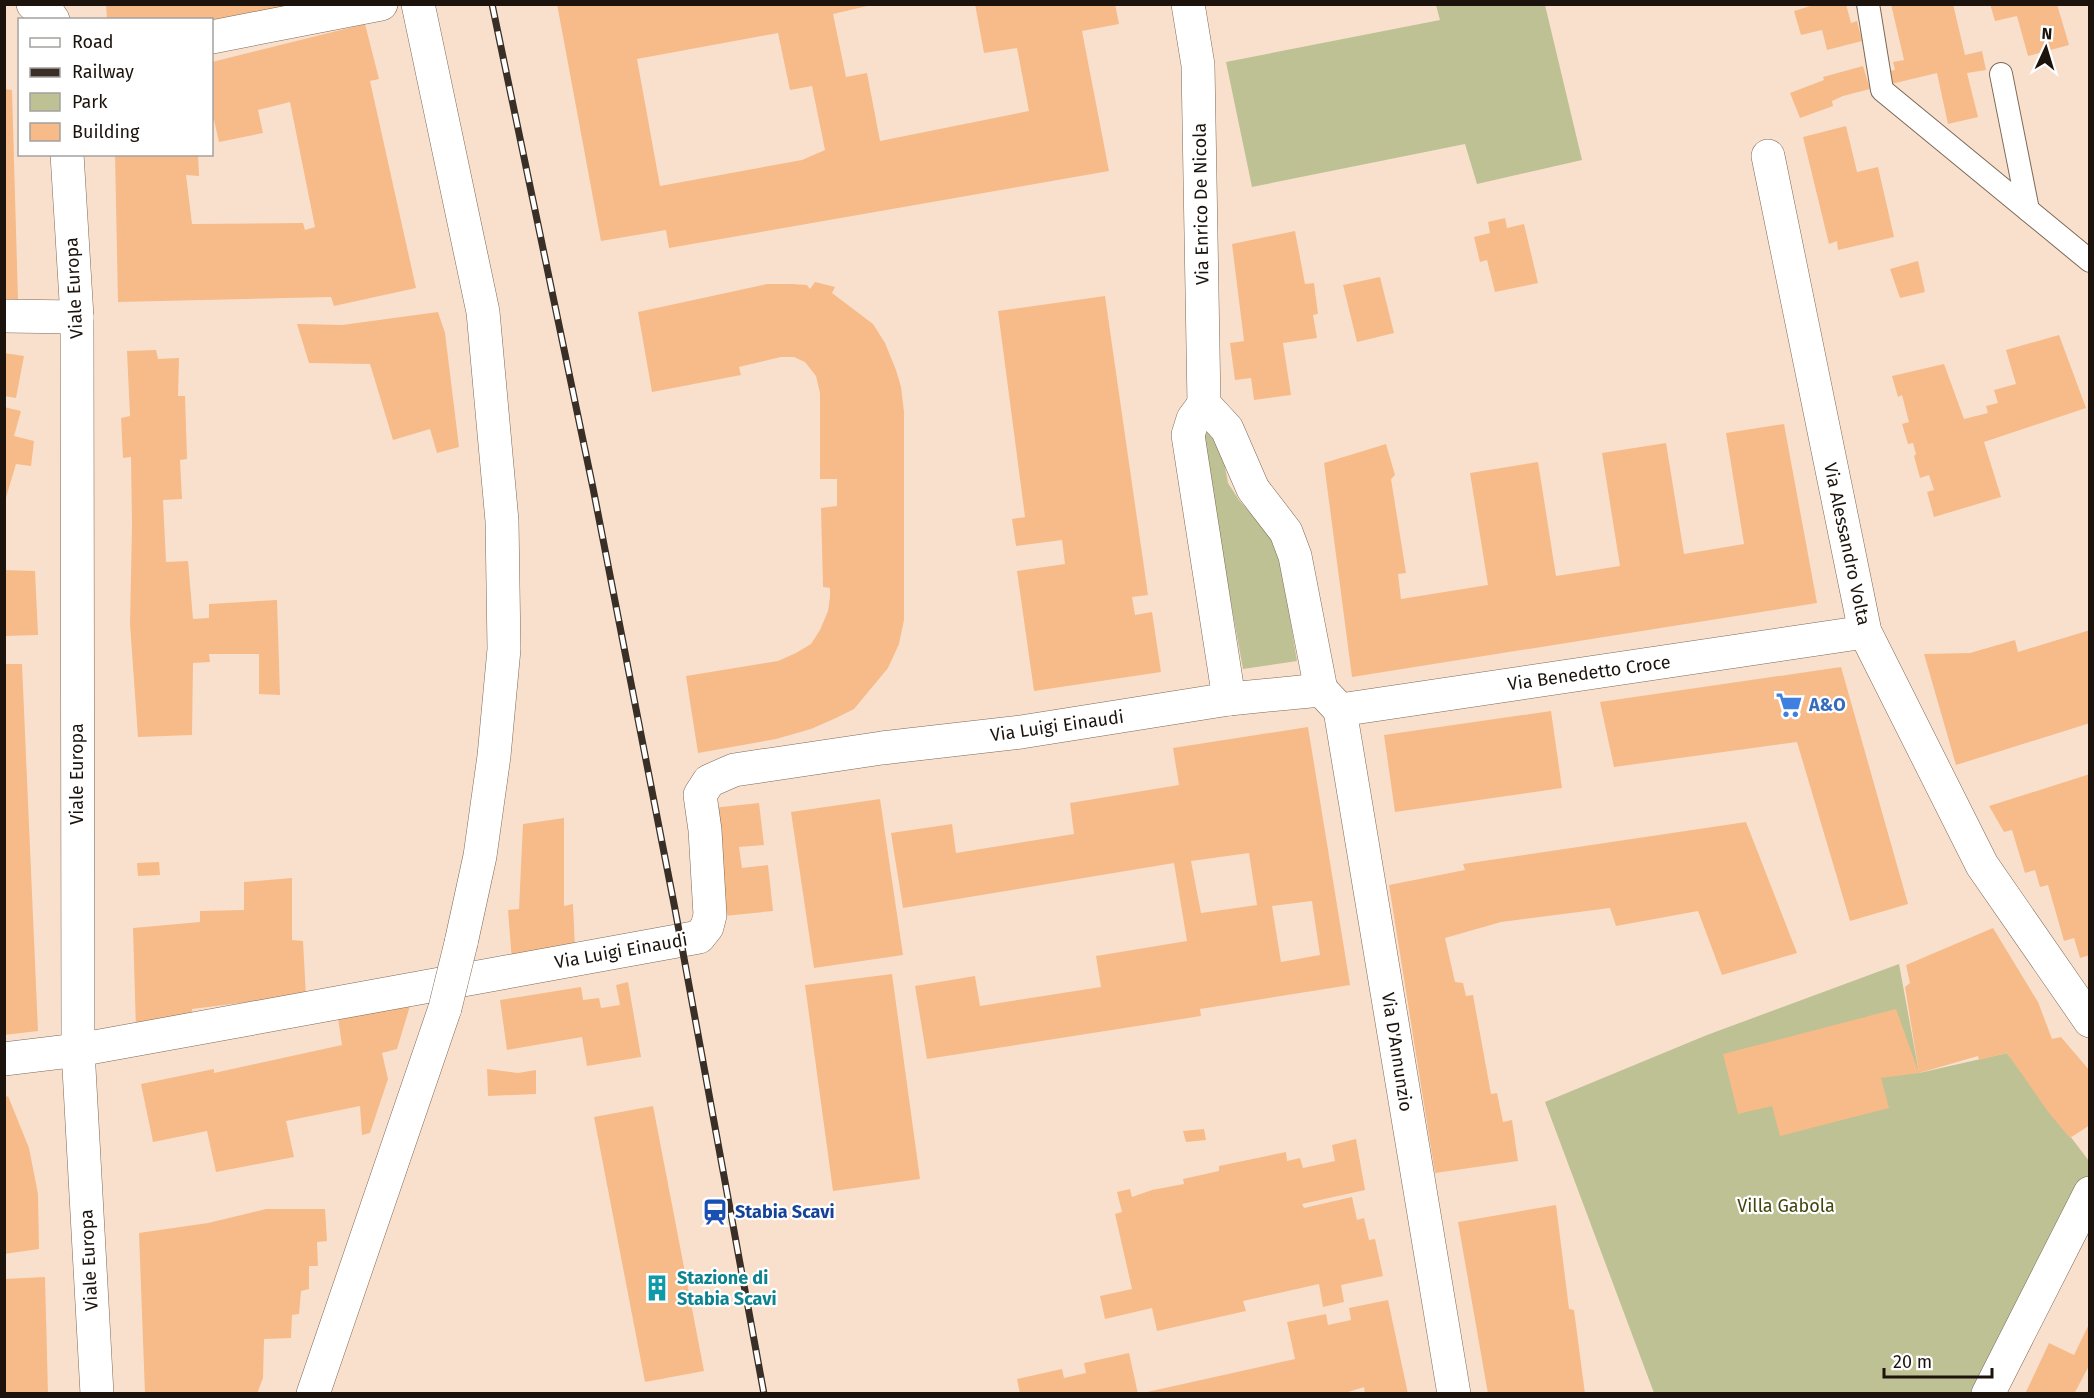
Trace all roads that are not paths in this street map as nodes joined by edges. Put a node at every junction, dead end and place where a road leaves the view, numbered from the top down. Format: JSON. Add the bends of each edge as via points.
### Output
{"nodes":[{"id":1,"x":33,"y":4,"type":"edge"},
{"id":2,"x":381,"y":4,"type":"edge"},
{"id":3,"x":418,"y":4,"type":"edge"},
{"id":4,"x":1188,"y":4,"type":"edge"},
{"id":5,"x":1868,"y":4,"type":"edge"},
{"id":6,"x":52,"y":18,"type":"edge"},
{"id":7,"x":213,"y":37,"type":"edge"},
{"id":8,"x":2001,"y":74,"type":"dead end"},
{"id":9,"x":67,"y":156,"type":"edge"},
{"id":10,"x":1768,"y":156,"type":"dead end"},
{"id":11,"x":2028,"y":210,"type":"junction"},
{"id":12,"x":2090,"y":261,"type":"edge"},
{"id":13,"x":4,"y":316,"type":"edge"},
{"id":14,"x":77,"y":317,"type":"junction"},
{"id":15,"x":1204,"y":404,"type":"junction"},
{"id":16,"x":1865,"y":632,"type":"junction"},
{"id":17,"x":1229,"y":699,"type":"junction"},
{"id":18,"x":1330,"y":700,"type":"junction"},
{"id":19,"x":2090,"y":1021,"type":"edge"},
{"id":20,"x":78,"y":1050,"type":"junction"},
{"id":21,"x":4,"y":1059,"type":"edge"},
{"id":22,"x":2090,"y":1193,"type":"edge"},
{"id":23,"x":97,"y":1394,"type":"edge"},
{"id":24,"x":313,"y":1394,"type":"edge"},
{"id":25,"x":1454,"y":1394,"type":"edge"},
{"id":26,"x":1988,"y":1394,"type":"edge"}],
"edges":[{"from":1,"to":6,"type":"main road","via":[[46,10]]},
{"from":2,"to":7,"type":"main road"},
{"from":3,"to":24,"type":"main road","bridge":true,"via":[[483,312],[502,520],[504,649],[480,856],[445,1008]]},
{"from":4,"to":15,"type":"main road","name":"Via Enrico De Nicola","via":[[1198,64]]},
{"from":5,"to":11,"type":"lane","via":[[1882,90]]},
{"from":8,"to":11,"type":"lane"},
{"from":9,"to":14,"type":"main road","name":"Viale Europa"},
{"from":10,"to":16,"type":"main road","name":"Via Alessandro Volta"},
{"from":11,"to":12,"type":"lane"},
{"from":13,"to":14,"type":"main road"},
{"from":14,"to":20,"type":"main road","name":"Viale Europa"},
{"from":15,"to":17,"type":"main road","via":[[1193,418],[1188,435]]},
{"from":15,"to":18,"type":"main road","via":[[1227,429],[1253,489],[1286,532]]},
{"from":16,"to":18,"type":"main road","name":"Via Benedetto Croce"},
{"from":16,"to":19,"type":"main road","name":"Via Alessandro Volta","via":[[1982,865]]},
{"from":17,"to":18,"type":"main road","name":"Via Benedetto Croce"},
{"from":17,"to":20,"type":"main road","name":"Via Luigi Einaudi","via":[[1021,732],[734,770],[709,781],[700,795],[710,915],[699,937]]},
{"from":18,"to":25,"type":"main road","name":"Via D'Annunzio"},
{"from":20,"to":21,"type":"main road"},
{"from":20,"to":23,"type":"main road","name":"Viale Europa"},
{"from":22,"to":26,"type":"main road"}]}
